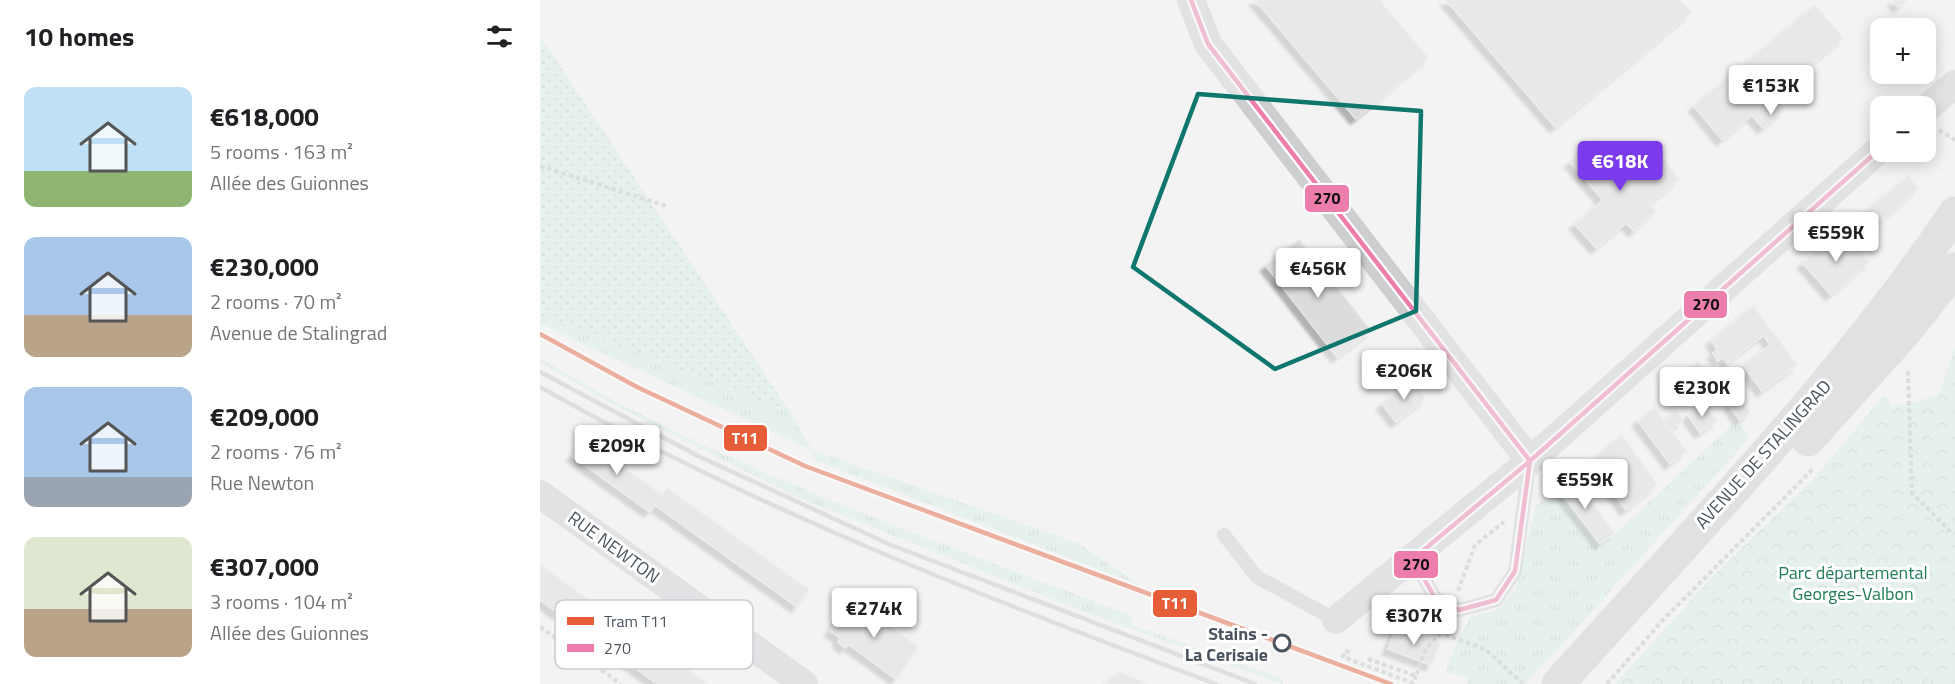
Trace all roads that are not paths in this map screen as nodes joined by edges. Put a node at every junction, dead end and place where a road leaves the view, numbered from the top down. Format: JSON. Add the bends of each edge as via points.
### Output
{"nodes":[{"id":1,"x":1191,"y":0,"type":"edge"},
{"id":2,"x":1955,"y":84,"type":"edge"},
{"id":3,"x":1936,"y":100,"type":"edge"},
{"id":4,"x":1870,"y":158,"type":"edge"},
{"id":5,"x":1955,"y":213,"type":"edge"},
{"id":6,"x":1955,"y":269,"type":"edge"},
{"id":7,"x":1530,"y":460,"type":"junction"},
{"id":8,"x":540,"y":494,"type":"edge"},
{"id":9,"x":1224,"y":535,"type":"dead end"},
{"id":10,"x":1413,"y":559,"type":"junction"},
{"id":11,"x":687,"y":600,"type":"edge"},
{"id":12,"x":1336,"y":620,"type":"joint"},
{"id":13,"x":753,"y":647,"type":"edge"},
{"id":14,"x":1570,"y":682,"type":"edge"},
{"id":15,"x":804,"y":684,"type":"edge"}],
"edges":[{"from":1,"to":7,"type":"street","via":[[1208,44]]},
{"from":2,"to":3,"type":"street"},
{"from":4,"to":7,"type":"street"},
{"from":5,"to":14,"type":"main road","name":"AVENUE DE STALINGRAD","via":[[1916,271],[1816,398]]},
{"from":6,"to":14,"type":"main road","name":"AVENUE DE STALINGRAD","via":[[1906,331]]},
{"from":7,"to":10,"type":"street"},
{"from":7,"to":10,"type":"lane","via":[[1515,570],[1496,600],[1459,610],[1435,598]]},
{"from":8,"to":11,"type":"street","name":"RUE NEWTON"},
{"from":9,"to":12,"type":"lane","via":[[1257,577]]},
{"from":10,"to":12,"type":"street"},
{"from":13,"to":15,"type":"street","name":"RUE NEWTON"}]}
